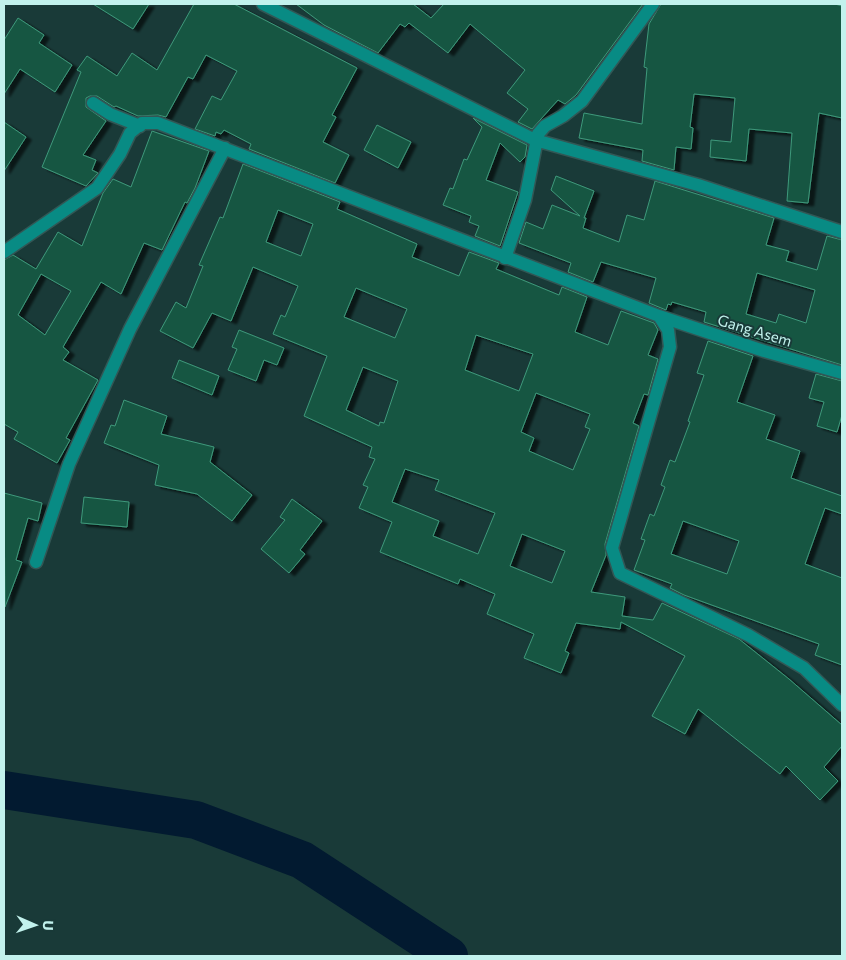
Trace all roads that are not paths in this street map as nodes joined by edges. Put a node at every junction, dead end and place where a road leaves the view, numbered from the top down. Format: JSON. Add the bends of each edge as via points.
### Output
{"nodes":[{"id":1,"x":263,"y":4,"type":"edge"},
{"id":2,"x":653,"y":4,"type":"edge"},
{"id":3,"x":93,"y":103,"type":"dead end"},
{"id":4,"x":140,"y":126,"type":"junction"},
{"id":5,"x":535,"y":140,"type":"junction"},
{"id":6,"x":225,"y":148,"type":"junction"},
{"id":7,"x":842,"y":232,"type":"edge"},
{"id":8,"x":4,"y":252,"type":"edge"},
{"id":9,"x":506,"y":258,"type":"junction"},
{"id":10,"x":659,"y":316,"type":"junction"},
{"id":11,"x":842,"y":373,"type":"edge"},
{"id":12,"x":36,"y":562,"type":"dead end"},
{"id":13,"x":842,"y":705,"type":"edge"}],
"edges":[{"from":1,"to":5,"type":"street"},
{"from":2,"to":5,"type":"street","via":[[582,100],[545,126]]},
{"from":3,"to":4,"type":"street"},
{"from":4,"to":6,"type":"street","name":"Gang Asem","via":[[158,123]]},
{"from":4,"to":8,"type":"street","via":[[130,133],[97,188]]},
{"from":5,"to":7,"type":"street","via":[[698,185]]},
{"from":5,"to":9,"type":"street","via":[[525,200]]},
{"from":6,"to":9,"type":"street","name":"Gang Asem"},
{"from":6,"to":12,"type":"street","via":[[130,328],[69,464]]},
{"from":9,"to":10,"type":"street","name":"Gang Asem"},
{"from":10,"to":11,"type":"street","name":"Gang Asem"},
{"from":10,"to":13,"type":"street","via":[[668,330],[670,347],[612,548],[620,573],[748,635],[804,668]]}]}
